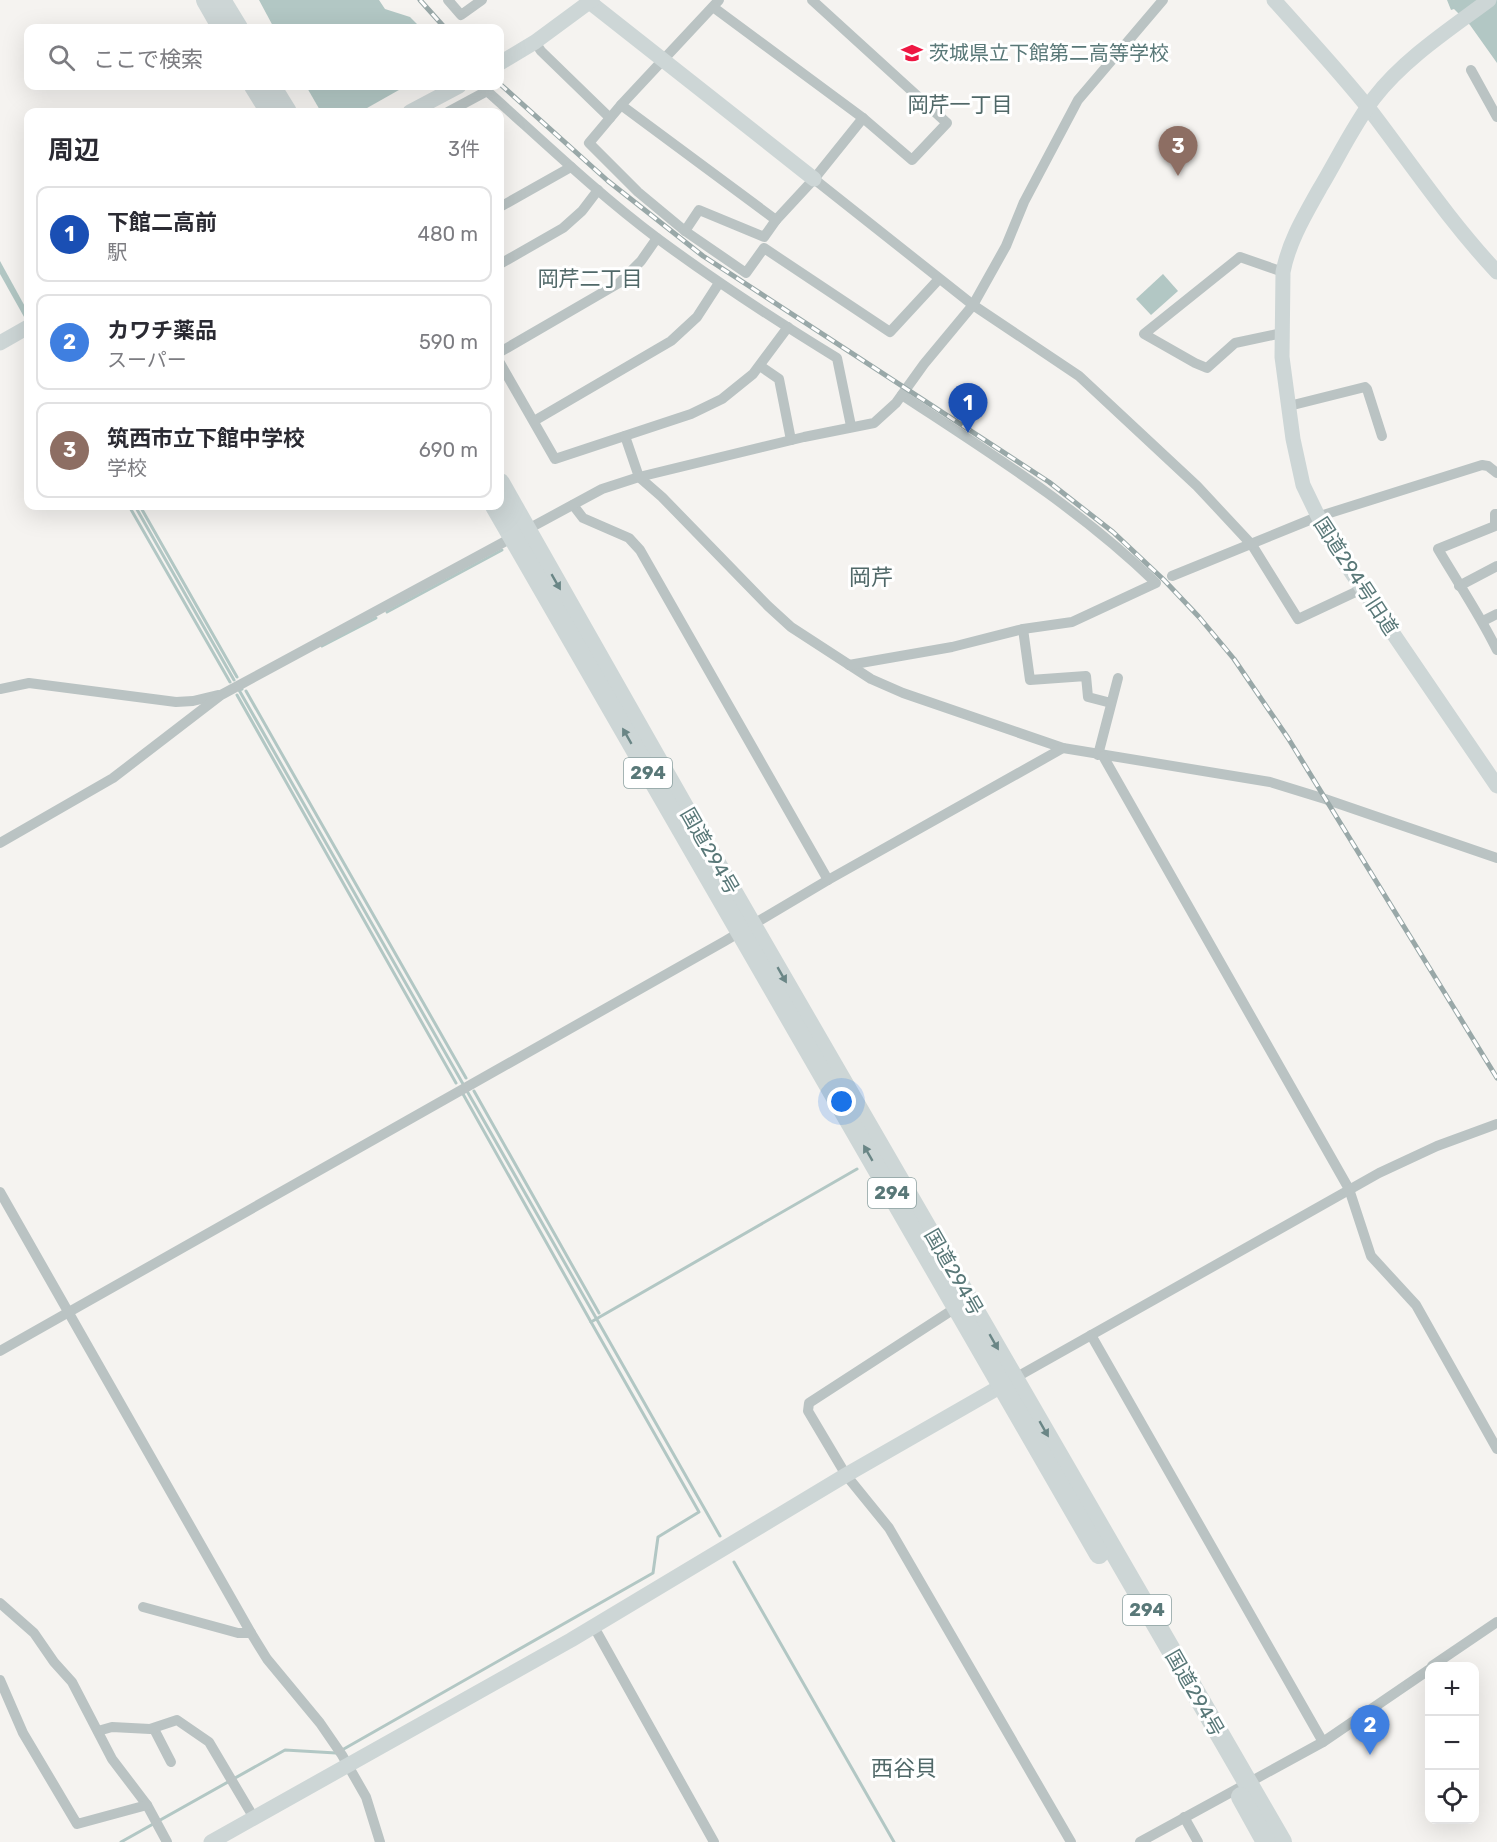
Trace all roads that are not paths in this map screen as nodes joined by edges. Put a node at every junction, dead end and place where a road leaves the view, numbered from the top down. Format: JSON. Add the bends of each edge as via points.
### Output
{"nodes":[{"id":1,"x":206,"y":0,"type":"edge"},
{"id":2,"x":221,"y":0,"type":"edge"},
{"id":3,"x":448,"y":0,"type":"edge"},
{"id":4,"x":482,"y":0,"type":"edge"},
{"id":5,"x":812,"y":0,"type":"edge"},
{"id":6,"x":1163,"y":0,"type":"edge"},
{"id":7,"x":1274,"y":0,"type":"edge"},
{"id":8,"x":1489,"y":0,"type":"edge"},
{"id":9,"x":589,"y":1,"type":"edge"},
{"id":10,"x":716,"y":3,"type":"edge"},
{"id":11,"x":220,"y":24,"type":"edge"},
{"id":12,"x":236,"y":24,"type":"edge"},
{"id":13,"x":535,"y":42,"type":"junction"},
{"id":14,"x":504,"y":61,"type":"edge"},
{"id":15,"x":664,"y":61,"type":"junction"},
{"id":16,"x":1471,"y":69,"type":"dead end"},
{"id":17,"x":256,"y":90,"type":"edge"},
{"id":18,"x":273,"y":90,"type":"edge"},
{"id":19,"x":451,"y":90,"type":"edge"},
{"id":20,"x":621,"y":105,"type":"junction"},
{"id":21,"x":268,"y":108,"type":"edge"},
{"id":22,"x":284,"y":108,"type":"edge"},
{"id":23,"x":418,"y":108,"type":"edge"},
{"id":24,"x":455,"y":108,"type":"edge"},
{"id":25,"x":1367,"y":108,"type":"junction"},
{"id":26,"x":1497,"y":117,"type":"edge"},
{"id":27,"x":609,"y":118,"type":"junction"},
{"id":28,"x":863,"y":118,"type":"junction"},
{"id":29,"x":571,"y":167,"type":"junction"},
{"id":30,"x":814,"y":179,"type":"junction"},
{"id":31,"x":598,"y":190,"type":"junction"},
{"id":32,"x":504,"y":205,"type":"edge"},
{"id":33,"x":776,"y":220,"type":"junction"},
{"id":34,"x":684,"y":231,"type":"junction"},
{"id":35,"x":657,"y":238,"type":"junction"},
{"id":36,"x":764,"y":242,"type":"junction"},
{"id":37,"x":504,"y":262,"type":"edge"},
{"id":38,"x":1283,"y":272,"type":"junction"},
{"id":39,"x":1497,"y":272,"type":"edge"},
{"id":40,"x":939,"y":279,"type":"junction"},
{"id":41,"x":720,"y":283,"type":"junction"},
{"id":42,"x":973,"y":305,"type":"junction"},
{"id":43,"x":788,"y":327,"type":"junction"},
{"id":44,"x":24,"y":329,"type":"edge"},
{"id":45,"x":1282,"y":333,"type":"junction"},
{"id":46,"x":0,"y":343,"type":"edge"},
{"id":47,"x":504,"y":350,"type":"edge"},
{"id":48,"x":760,"y":366,"type":"junction"},
{"id":49,"x":504,"y":370,"type":"edge"},
{"id":50,"x":902,"y":395,"type":"junction"},
{"id":51,"x":1288,"y":406,"type":"junction"},
{"id":52,"x":534,"y":421,"type":"junction"},
{"id":53,"x":851,"y":426,"type":"junction"},
{"id":54,"x":625,"y":436,"type":"junction"},
{"id":55,"x":1382,"y":436,"type":"dead end"},
{"id":56,"x":791,"y":440,"type":"junction"},
{"id":57,"x":1497,"y":472,"type":"edge"},
{"id":58,"x":639,"y":477,"type":"junction"},
{"id":59,"x":504,"y":493,"type":"edge"},
{"id":60,"x":573,"y":505,"type":"junction"},
{"id":61,"x":498,"y":510,"type":"edge"},
{"id":62,"x":1497,"y":514,"type":"edge"},
{"id":63,"x":1317,"y":518,"type":"junction"},
{"id":64,"x":520,"y":535,"type":"junction"},
{"id":65,"x":1252,"y":544,"type":"junction"},
{"id":66,"x":1497,"y":566,"type":"edge"},
{"id":67,"x":1172,"y":576,"type":"dead end"},
{"id":68,"x":1459,"y":586,"type":"junction"},
{"id":69,"x":1362,"y":589,"type":"junction"},
{"id":70,"x":1497,"y":614,"type":"edge"},
{"id":71,"x":1483,"y":621,"type":"junction"},
{"id":72,"x":1023,"y":629,"type":"junction"},
{"id":73,"x":1497,"y":650,"type":"edge"},
{"id":74,"x":849,"y":665,"type":"junction"},
{"id":75,"x":1118,"y":678,"type":"dead end"},
{"id":76,"x":0,"y":689,"type":"edge"},
{"id":77,"x":221,"y":695,"type":"junction"},
{"id":78,"x":1111,"y":702,"type":"junction"},
{"id":79,"x":1063,"y":748,"type":"junction"},
{"id":80,"x":1101,"y":756,"type":"junction"},
{"id":81,"x":1497,"y":786,"type":"edge"},
{"id":82,"x":0,"y":843,"type":"edge"},
{"id":83,"x":1497,"y":858,"type":"edge"},
{"id":84,"x":828,"y":879,"type":"junction"},
{"id":85,"x":746,"y":928,"type":"junction"},
{"id":86,"x":1497,"y":1124,"type":"edge"},
{"id":87,"x":1349,"y":1189,"type":"junction"},
{"id":88,"x":0,"y":1192,"type":"edge"},
{"id":89,"x":957,"y":1307,"type":"junction"},
{"id":90,"x":69,"y":1312,"type":"junction"},
{"id":91,"x":1091,"y":1335,"type":"junction"},
{"id":92,"x":0,"y":1351,"type":"edge"},
{"id":93,"x":1009,"y":1382,"type":"junction"},
{"id":94,"x":1497,"y":1449,"type":"edge"},
{"id":95,"x":846,"y":1475,"type":"junction"},
{"id":96,"x":2,"y":1607,"type":"edge"},
{"id":97,"x":143,"y":1607,"type":"dead end"},
{"id":98,"x":1497,"y":1622,"type":"edge"},
{"id":99,"x":594,"y":1626,"type":"junction"},
{"id":100,"x":250,"y":1633,"type":"junction"},
{"id":101,"x":1438,"y":1662,"type":"edge"},
{"id":102,"x":1425,"y":1671,"type":"edge"},
{"id":103,"x":0,"y":1680,"type":"edge"},
{"id":104,"x":154,"y":1729,"type":"junction"},
{"id":105,"x":98,"y":1731,"type":"junction"},
{"id":106,"x":1323,"y":1742,"type":"junction"},
{"id":107,"x":342,"y":1756,"type":"junction"},
{"id":108,"x":171,"y":1762,"type":"dead end"},
{"id":109,"x":1242,"y":1786,"type":"junction"},
{"id":110,"x":147,"y":1806,"type":"junction"},
{"id":111,"x":1184,"y":1817,"type":"junction"},
{"id":112,"x":254,"y":1818,"type":"junction"},
{"id":113,"x":167,"y":1842,"type":"edge"},
{"id":114,"x":211,"y":1842,"type":"edge"},
{"id":115,"x":380,"y":1842,"type":"edge"},
{"id":116,"x":714,"y":1842,"type":"edge"},
{"id":117,"x":1071,"y":1842,"type":"edge"},
{"id":118,"x":1140,"y":1842,"type":"edge"},
{"id":119,"x":1198,"y":1842,"type":"edge"},
{"id":120,"x":1266,"y":1842,"type":"edge"},
{"id":121,"x":1282,"y":1842,"type":"edge"}],
"edges":[{"from":1,"to":11,"type":"highway"},
{"from":2,"to":12,"type":"highway"},
{"from":3,"to":4,"type":"street","via":[[461,15]]},
{"from":5,"to":28,"type":"street","via":[[947,123],[912,160]]},
{"from":6,"to":42,"type":"street","via":[[1078,100]]},
{"from":7,"to":25,"type":"street"},
{"from":8,"to":25,"type":"street","name":"国道294号旧道","via":[[1403,68]]},
{"from":9,"to":13,"type":"street"},
{"from":9,"to":15,"type":"street"},
{"from":10,"to":15,"type":"street"},
{"from":10,"to":28,"type":"street"},
{"from":13,"to":14,"type":"street"},
{"from":13,"to":27,"type":"street"},
{"from":15,"to":20,"type":"street"},
{"from":15,"to":30,"type":"street"},
{"from":16,"to":26,"type":"street"},
{"from":17,"to":21,"type":"highway"},
{"from":18,"to":22,"type":"highway"},
{"from":19,"to":23,"type":"street"},
{"from":20,"to":27,"type":"street"},
{"from":20,"to":33,"type":"street"},
{"from":24,"to":29,"type":"street","via":[[487,91]]},
{"from":25,"to":38,"type":"street","name":"国道294号旧道","via":[[1296,233]]},
{"from":25,"to":39,"type":"street","via":[[1444,210]]},
{"from":27,"to":34,"type":"street","via":[[589,143]]},
{"from":28,"to":30,"type":"street"},
{"from":29,"to":31,"type":"street"},
{"from":29,"to":32,"type":"street"},
{"from":30,"to":33,"type":"street"},
{"from":30,"to":40,"type":"street"},
{"from":31,"to":35,"type":"street"},
{"from":31,"to":37,"type":"street","via":[[563,228]]},
{"from":33,"to":36,"type":"street"},
{"from":34,"to":36,"type":"street","via":[[699,210]]},
{"from":34,"to":36,"type":"street","via":[[746,273]]},
{"from":35,"to":41,"type":"street"},
{"from":35,"to":47,"type":"street","via":[[619,283]]},
{"from":36,"to":40,"type":"street","via":[[890,332]]},
{"from":38,"to":45,"type":"street","name":"国道294号旧道"},
{"from":38,"to":45,"type":"street","via":[[1240,257],[1144,334],[1207,368],[1235,343]]},
{"from":40,"to":42,"type":"street"},
{"from":41,"to":43,"type":"street"},
{"from":41,"to":52,"type":"street","via":[[697,317],[671,341]]},
{"from":42,"to":50,"type":"street"},
{"from":42,"to":65,"type":"street","via":[[1079,376],[1197,486]]},
{"from":43,"to":48,"type":"street"},
{"from":43,"to":53,"type":"street","via":[[837,358]]},
{"from":44,"to":46,"type":"street"},
{"from":45,"to":51,"type":"street","name":"国道294号旧道"},
{"from":48,"to":54,"type":"street","via":[[741,385],[706,408]]},
{"from":48,"to":56,"type":"street","via":[[779,380]]},
{"from":49,"to":52,"type":"street"},
{"from":50,"to":53,"type":"street","via":[[874,423]]},
{"from":50,"to":72,"type":"street","via":[[1016,470],[1122,550],[1156,583],[1072,622]]},
{"from":51,"to":55,"type":"street","via":[[1365,387]]},
{"from":51,"to":63,"type":"street","name":"国道294号旧道","via":[[1303,485]]},
{"from":52,"to":54,"type":"street","via":[[555,459]]},
{"from":53,"to":56,"type":"street"},
{"from":54,"to":58,"type":"street"},
{"from":56,"to":58,"type":"street"},
{"from":57,"to":63,"type":"street","via":[[1482,465]]},
{"from":58,"to":60,"type":"street","via":[[602,489]]},
{"from":58,"to":74,"type":"street","via":[[791,627]]},
{"from":59,"to":64,"type":"highway","name":"国道294号","number":"294"},
{"from":60,"to":64,"type":"street"},
{"from":60,"to":84,"type":"street","via":[[583,518],[629,538],[640,550]]},
{"from":61,"to":64,"type":"highway","name":"国道294号","number":"294"},
{"from":62,"to":68,"type":"street","via":[[1495,526],[1438,549]]},
{"from":63,"to":65,"type":"street"},
{"from":63,"to":69,"type":"street","name":"国道294号旧道"},
{"from":64,"to":77,"type":"street"},
{"from":64,"to":85,"type":"highway","name":"国道294号","number":"294"},
{"from":65,"to":67,"type":"street"},
{"from":65,"to":69,"type":"street","via":[[1299,619]]},
{"from":66,"to":68,"type":"street"},
{"from":68,"to":71,"type":"street"},
{"from":69,"to":81,"type":"street","name":"国道294号旧道"},
{"from":70,"to":71,"type":"street"},
{"from":71,"to":73,"type":"street"},
{"from":72,"to":74,"type":"street","via":[[952,647]]},
{"from":72,"to":78,"type":"street","via":[[1030,680],[1086,676],[1088,697]]},
{"from":74,"to":79,"type":"street","via":[[903,693]]},
{"from":75,"to":78,"type":"street"},
{"from":76,"to":77,"type":"street","via":[[29,683],[176,702]]},
{"from":77,"to":82,"type":"street","via":[[113,778]]},
{"from":78,"to":80,"type":"street"},
{"from":79,"to":80,"type":"street"},
{"from":79,"to":84,"type":"street"},
{"from":80,"to":83,"type":"street","via":[[1269,782]]},
{"from":80,"to":87,"type":"street"},
{"from":84,"to":85,"type":"street"},
{"from":89,"to":85,"type":"highway","name":"国道294号","number":"294","one_way":true},
{"from":85,"to":90,"type":"street"},
{"from":85,"to":93,"type":"highway","name":"国道294号","number":"294","one_way":true},
{"from":86,"to":87,"type":"street","via":[[1437,1146]]},
{"from":87,"to":91,"type":"street"},
{"from":87,"to":94,"type":"street","via":[[1371,1256],[1416,1305]]},
{"from":88,"to":90,"type":"street"},
{"from":89,"to":93,"type":"highway","name":"国道294号","number":"294"},
{"from":89,"to":95,"type":"street","via":[[809,1403],[808,1411]]},
{"from":90,"to":92,"type":"street"},
{"from":90,"to":100,"type":"street"},
{"from":91,"to":93,"type":"street"},
{"from":91,"to":106,"type":"street"},
{"from":93,"to":95,"type":"street"},
{"from":93,"to":109,"type":"highway","name":"国道294号","number":"294"},
{"from":95,"to":99,"type":"street"},
{"from":95,"to":117,"type":"street","via":[[889,1528]]},
{"from":96,"to":105,"type":"street","via":[[34,1633],[72,1682]]},
{"from":97,"to":100,"type":"street"},
{"from":98,"to":101,"type":"street"},
{"from":99,"to":107,"type":"street"},
{"from":99,"to":116,"type":"street"},
{"from":100,"to":107,"type":"street"},
{"from":102,"to":106,"type":"street"},
{"from":103,"to":110,"type":"street","via":[[23,1733],[77,1824]]},
{"from":104,"to":105,"type":"street","via":[[112,1727]]},
{"from":104,"to":108,"type":"street"},
{"from":104,"to":112,"type":"street","via":[[177,1720],[209,1742]]},
{"from":105,"to":110,"type":"street","via":[[112,1759]]},
{"from":106,"to":109,"type":"street"},
{"from":107,"to":112,"type":"street"},
{"from":107,"to":115,"type":"street","via":[[366,1797]]},
{"from":109,"to":111,"type":"street"},
{"from":109,"to":120,"type":"highway","name":"国道294号","number":"294"},
{"from":109,"to":121,"type":"highway","name":"国道294号","number":"294"},
{"from":110,"to":113,"type":"street"},
{"from":111,"to":118,"type":"street"},
{"from":111,"to":119,"type":"street"},
{"from":112,"to":114,"type":"street"}]}
